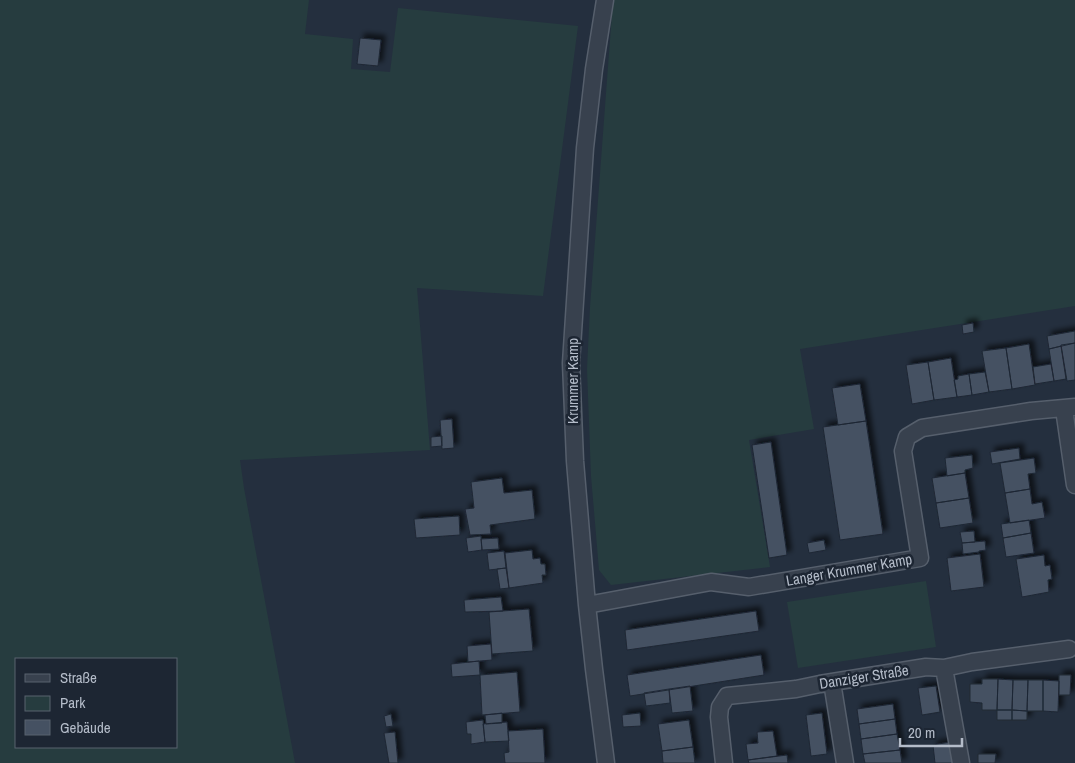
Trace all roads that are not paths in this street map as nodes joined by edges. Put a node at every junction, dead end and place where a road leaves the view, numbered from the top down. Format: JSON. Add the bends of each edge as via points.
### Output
{"nodes":[{"id":1,"x":605,"y":0,"type":"edge"},
{"id":2,"x":1069,"y":408,"type":"edge"},
{"id":3,"x":1075,"y":485,"type":"edge"},
{"id":4,"x":587,"y":605,"type":"junction"},
{"id":5,"x":1069,"y":649,"type":"dead end"},
{"id":6,"x":944,"y":668,"type":"junction"},
{"id":7,"x":832,"y":682,"type":"junction"},
{"id":8,"x":606,"y":763,"type":"edge"},
{"id":9,"x":724,"y":763,"type":"edge"},
{"id":10,"x":845,"y":763,"type":"edge"},
{"id":11,"x":961,"y":763,"type":"edge"}],
"edges":[{"from":1,"to":4,"type":"street","name":"Krummer Kamp","via":[[585,148],[571,363],[574,461]]},
{"from":2,"to":3,"type":"street","name":"Langer Krummer Kamp"},
{"from":2,"to":4,"type":"street","name":"Langer Krummer Kamp","via":[[922,428],[906,437],[903,451],[920,558],[749,587],[711,582]]},
{"from":4,"to":8,"type":"street","name":"Krummer Kamp"},
{"from":5,"to":6,"type":"street","name":"Danziger Straße"},
{"from":6,"to":7,"type":"street","name":"Danziger Straße","via":[[926,667]]},
{"from":6,"to":11,"type":"street"},
{"from":7,"to":9,"type":"street","name":"Danziger Straße","via":[[727,696],[720,707],[719,717]]},
{"from":7,"to":10,"type":"street"}]}
